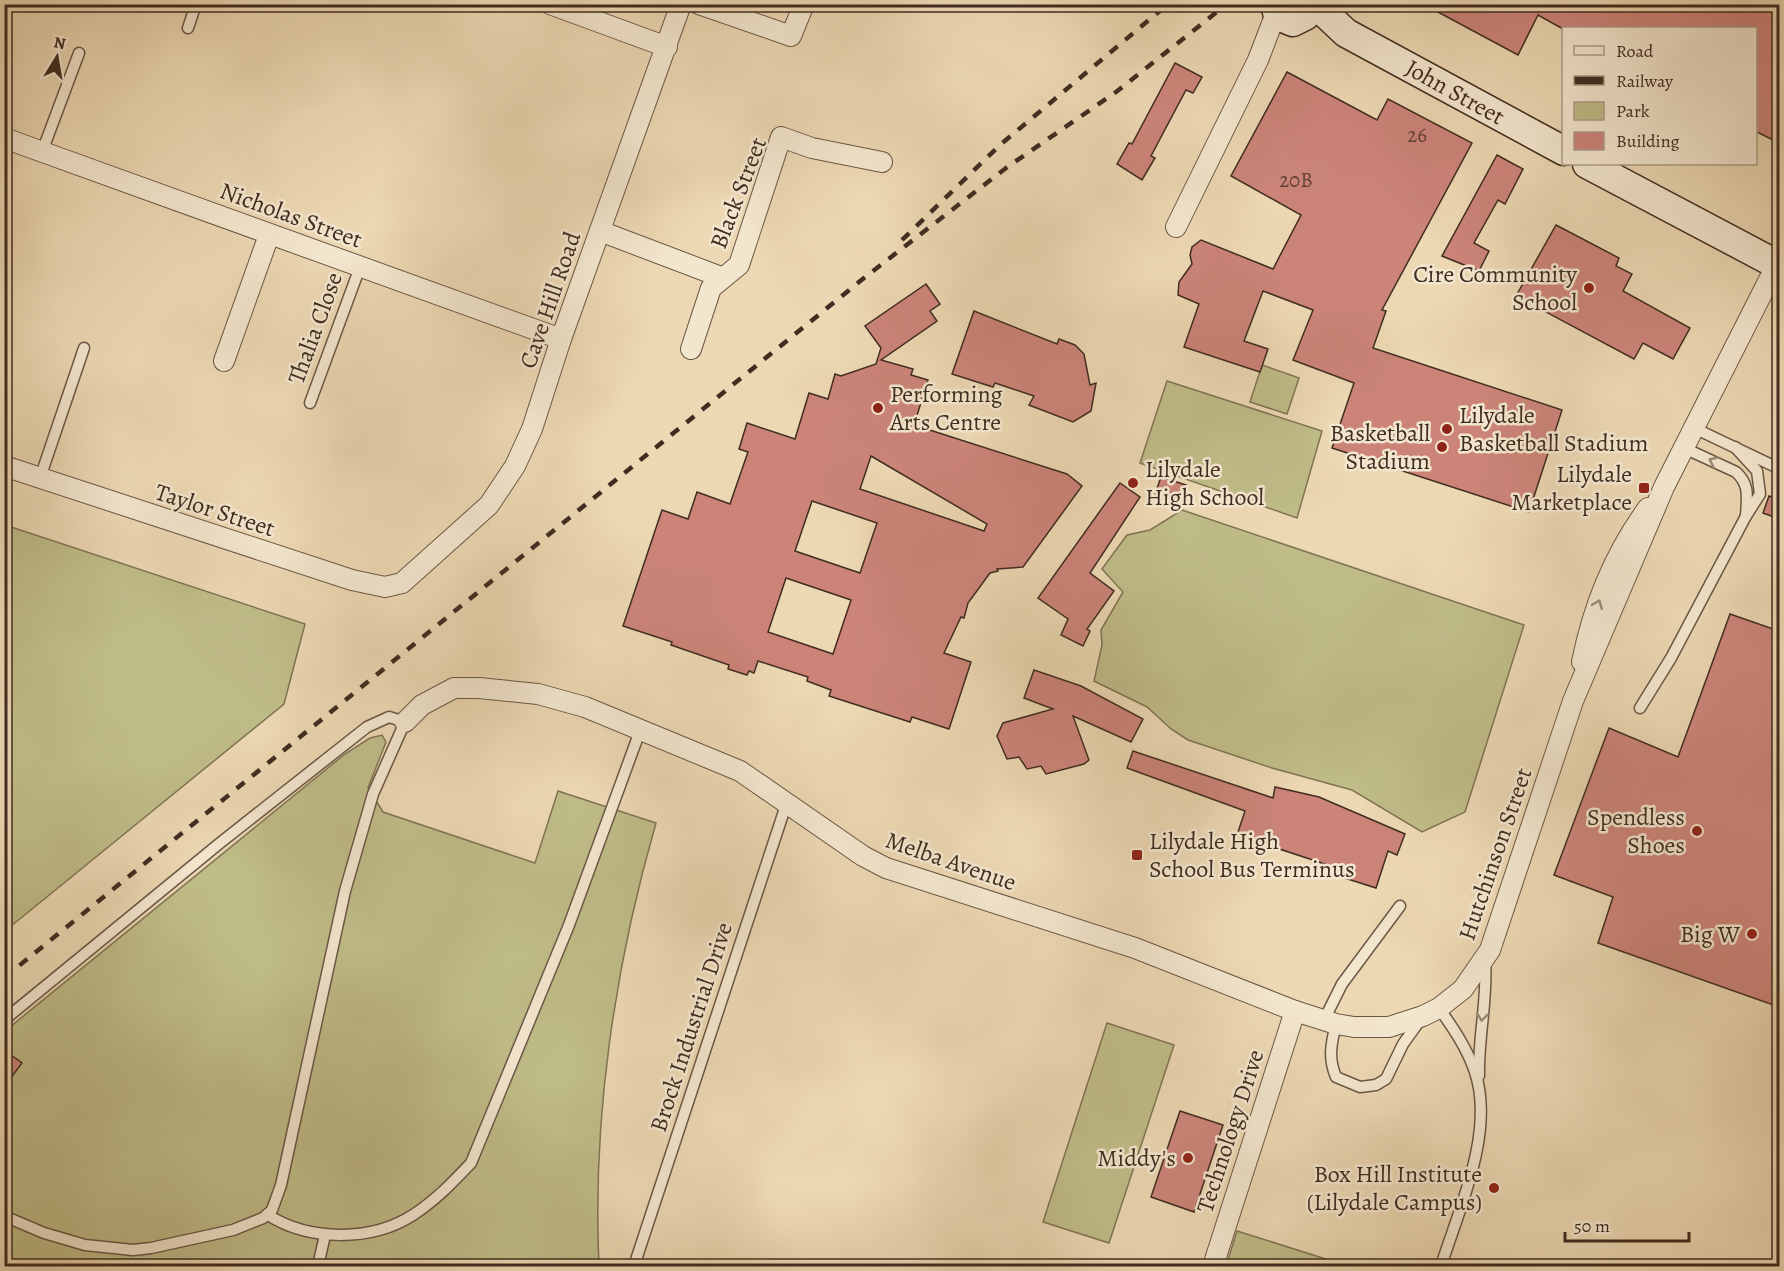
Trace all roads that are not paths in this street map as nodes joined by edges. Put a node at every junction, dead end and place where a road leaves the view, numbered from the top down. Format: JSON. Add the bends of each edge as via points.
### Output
{"nodes":[{"id":1,"x":196,"y":4,"type":"edge"},
{"id":2,"x":550,"y":4,"type":"edge"},
{"id":3,"x":681,"y":4,"type":"edge"},
{"id":4,"x":699,"y":4,"type":"edge"},
{"id":5,"x":804,"y":4,"type":"edge"},
{"id":6,"x":1288,"y":11,"type":"edge"},
{"id":7,"x":188,"y":28,"type":"dead end"},
{"id":8,"x":667,"y":47,"type":"junction"},
{"id":9,"x":79,"y":53,"type":"dead end"},
{"id":10,"x":4,"y":138,"type":"edge"},
{"id":11,"x":1562,"y":150,"type":"edge"},
{"id":12,"x":42,"y":152,"type":"junction"},
{"id":13,"x":882,"y":162,"type":"dead end"},
{"id":14,"x":1589,"y":165,"type":"edge"},
{"id":15,"x":1176,"y":227,"type":"dead end"},
{"id":16,"x":600,"y":231,"type":"junction"},
{"id":17,"x":269,"y":235,"type":"junction"},
{"id":18,"x":1778,"y":263,"type":"edge"},
{"id":19,"x":360,"y":267,"type":"junction"},
{"id":20,"x":721,"y":277,"type":"junction"},
{"id":21,"x":561,"y":339,"type":"junction"},
{"id":22,"x":84,"y":348,"type":"dead end"},
{"id":23,"x":690,"y":349,"type":"dead end"},
{"id":24,"x":224,"y":361,"type":"dead end"},
{"id":25,"x":310,"y":403,"type":"dead end"},
{"id":26,"x":1694,"y":428,"type":"junction"},
{"id":27,"x":1735,"y":447,"type":"junction"},
{"id":28,"x":1684,"y":448,"type":"junction"},
{"id":29,"x":4,"y":466,"type":"edge"},
{"id":30,"x":1779,"y":469,"type":"edge"},
{"id":31,"x":1758,"y":475,"type":"junction"},
{"id":32,"x":40,"y":478,"type":"junction"},
{"id":33,"x":1743,"y":478,"type":"junction"},
{"id":34,"x":1746,"y":516,"type":"junction"},
{"id":35,"x":411,"y":576,"type":"joint"},
{"id":36,"x":1640,"y":708,"type":"dead end"},
{"id":37,"x":405,"y":722,"type":"junction"},
{"id":38,"x":640,"y":731,"type":"junction"},
{"id":39,"x":788,"y":801,"type":"junction"},
{"id":40,"x":1400,"y":906,"type":"dead end"},
{"id":41,"x":1485,"y":959,"type":"junction"},
{"id":42,"x":1295,"y":1011,"type":"junction"},
{"id":43,"x":1431,"y":1012,"type":"junction"},
{"id":44,"x":4,"y":1020,"type":"edge"},
{"id":45,"x":1330,"y":1022,"type":"junction"},
{"id":46,"x":1480,"y":1091,"type":"junction"},
{"id":47,"x":268,"y":1215,"type":"junction"},
{"id":48,"x":4,"y":1216,"type":"edge"},
{"id":49,"x":325,"y":1235,"type":"junction"},
{"id":50,"x":318,"y":1266,"type":"edge"},
{"id":51,"x":634,"y":1266,"type":"edge"},
{"id":52,"x":1213,"y":1266,"type":"edge"},
{"id":53,"x":1440,"y":1266,"type":"edge"}],
"edges":[{"from":1,"to":7,"type":"lane"},
{"from":2,"to":8,"type":"street"},
{"from":3,"to":8,"type":"street","name":"Cave Hill Road"},
{"from":4,"to":5,"type":"street","via":[[791,36]]},
{"from":6,"to":11,"type":"main road","name":"John Street","via":[[1346,33]]},
{"from":6,"to":15,"type":"street","via":[[1258,60]]},
{"from":8,"to":16,"type":"street","name":"Cave Hill Road"},
{"from":9,"to":12,"type":"lane"},
{"from":10,"to":12,"type":"street","name":"Nicholas Street"},
{"from":12,"to":17,"type":"street","name":"Nicholas Street"},
{"from":13,"to":20,"type":"street","name":"Black Street","via":[[812,148],[781,137],[739,264]]},
{"from":14,"to":18,"type":"main road"},
{"from":16,"to":20,"type":"street"},
{"from":16,"to":21,"type":"street","name":"Cave Hill Road"},
{"from":17,"to":19,"type":"street","name":"Nicholas Street"},
{"from":17,"to":24,"type":"street"},
{"from":18,"to":26,"type":"street","name":"Hutchinson Street"},
{"from":19,"to":21,"type":"street","name":"Nicholas Street"},
{"from":19,"to":25,"type":"lane","name":"Thalia Close"},
{"from":20,"to":23,"type":"street","name":"Black Street","via":[[711,288]]},
{"from":21,"to":35,"type":"street","name":"Cave Hill Road","via":[[539,410],[515,466],[489,505]]},
{"from":22,"to":32,"type":"lane"},
{"from":26,"to":27,"type":"lane"},
{"from":26,"to":28,"type":"street","name":"Hutchinson Street"},
{"from":27,"to":30,"type":"lane"},
{"from":27,"to":31,"type":"lane"},
{"from":33,"to":28,"type":"lane","one_way":true},
{"from":28,"to":41,"type":"street","name":"Hutchinson Street","via":[[1664,487],[1629,535],[1615,582],[1588,630],[1573,701]]},
{"from":29,"to":32,"type":"street","name":"Taylor Street"},
{"from":30,"to":31,"type":"lane"},
{"from":31,"to":33,"type":"lane"},
{"from":31,"to":34,"type":"lane","via":[[1761,494]]},
{"from":32,"to":35,"type":"street","name":"Taylor Street","via":[[352,580],[385,587]]},
{"from":33,"to":34,"type":"lane","via":[[1748,489]]},
{"from":34,"to":36,"type":"lane"},
{"from":37,"to":38,"type":"street","name":"Melba Avenue","via":[[422,705],[454,688],[479,688],[538,694],[585,707]]},
{"from":37,"to":44,"type":"lane","via":[[388,717],[367,727]]},
{"from":37,"to":47,"type":"lane","via":[[373,794],[351,869],[281,1185]]},
{"from":38,"to":39,"type":"street","name":"Melba Avenue","via":[[730,766]]},
{"from":38,"to":49,"type":"lane","via":[[569,925],[471,1162],[444,1192],[411,1217],[374,1231]]},
{"from":39,"to":42,"type":"street","name":"Melba Avenue","via":[[846,845],[886,868],[1135,948]]},
{"from":39,"to":51,"type":"lane","name":"Brock Industrial Drive"},
{"from":40,"to":45,"type":"lane","via":[[1342,984]]},
{"from":41,"to":43,"type":"street","name":"Hutchinson Street","via":[[1472,979]]},
{"from":41,"to":46,"type":"lane","one_way":true},
{"from":42,"to":45,"type":"street","name":"Melba Avenue"},
{"from":42,"to":52,"type":"street","name":"Technology Drive"},
{"from":43,"to":45,"type":"street","name":"Melba Avenue","via":[[1389,1027]]},
{"from":43,"to":45,"type":"lane","via":[[1403,1044],[1386,1079],[1376,1086],[1360,1087],[1336,1077],[1330,1053]]},
{"from":43,"to":46,"type":"lane","via":[[1470,1058]]},
{"from":46,"to":53,"type":"lane","via":[[1480,1138]]},
{"from":47,"to":48,"type":"lane","via":[[234,1230],[133,1250],[64,1240]]},
{"from":47,"to":49,"type":"lane","via":[[290,1227]]},
{"from":49,"to":50,"type":"lane"}]}
